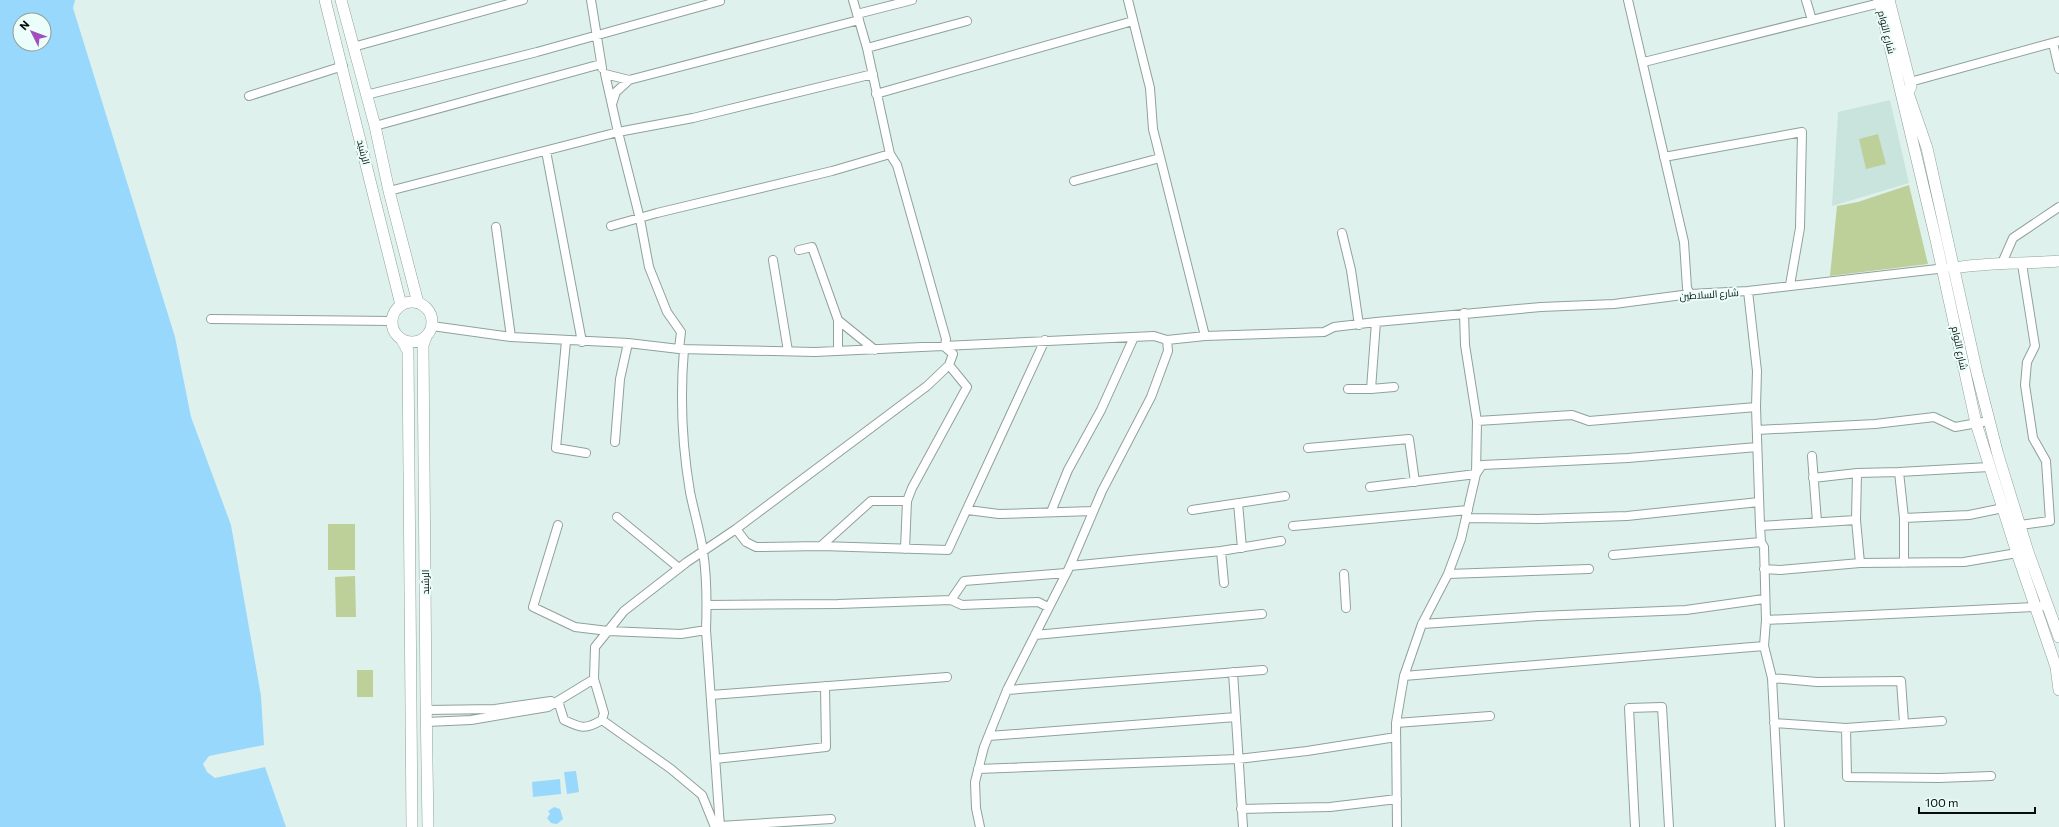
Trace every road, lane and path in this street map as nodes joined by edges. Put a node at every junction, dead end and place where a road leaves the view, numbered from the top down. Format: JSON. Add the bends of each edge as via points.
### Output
{"nodes":[{"id":1,"x":325,"y":0,"type":"edge"},
{"id":2,"x":341,"y":0,"type":"edge"},
{"id":3,"x":523,"y":0,"type":"edge"},
{"id":4,"x":591,"y":0,"type":"edge"},
{"id":5,"x":853,"y":0,"type":"edge"},
{"id":6,"x":912,"y":0,"type":"edge"},
{"id":7,"x":1128,"y":0,"type":"edge"},
{"id":8,"x":1628,"y":0,"type":"edge"},
{"id":9,"x":1806,"y":0,"type":"edge"},
{"id":10,"x":720,"y":1,"type":"dead end"},
{"id":11,"x":1884,"y":1,"type":"edge"},
{"id":12,"x":858,"y":17,"type":"junction"},
{"id":13,"x":1812,"y":20,"type":"junction"},
{"id":14,"x":967,"y":21,"type":"dead end"},
{"id":15,"x":1133,"y":21,"type":"junction"},
{"id":16,"x":596,"y":34,"type":"junction"},
{"id":17,"x":2056,"y":42,"type":"edge"},
{"id":18,"x":353,"y":47,"type":"junction"},
{"id":19,"x":867,"y":48,"type":"junction"},
{"id":20,"x":1644,"y":62,"type":"junction"},
{"id":21,"x":600,"y":64,"type":"junction"},
{"id":22,"x":343,"y":66,"type":"junction"},
{"id":23,"x":2059,"y":69,"type":"edge"},
{"id":24,"x":605,"y":74,"type":"junction"},
{"id":25,"x":873,"y":74,"type":"junction"},
{"id":26,"x":629,"y":80,"type":"junction"},
{"id":27,"x":1910,"y":82,"type":"junction"},
{"id":28,"x":876,"y":94,"type":"junction"},
{"id":29,"x":366,"y":95,"type":"junction"},
{"id":30,"x":249,"y":96,"type":"dead end"},
{"id":31,"x":612,"y":104,"type":"junction"},
{"id":32,"x":375,"y":126,"type":"junction"},
{"id":33,"x":618,"y":132,"type":"junction"},
{"id":34,"x":546,"y":151,"type":"junction"},
{"id":35,"x":890,"y":154,"type":"junction"},
{"id":36,"x":1664,"y":157,"type":"junction"},
{"id":37,"x":1160,"y":158,"type":"junction"},
{"id":38,"x":1074,"y":181,"type":"dead end"},
{"id":39,"x":389,"y":191,"type":"junction"},
{"id":40,"x":2059,"y":208,"type":"edge"},
{"id":41,"x":640,"y":219,"type":"junction"},
{"id":42,"x":612,"y":226,"type":"dead end"},
{"id":43,"x":496,"y":227,"type":"dead end"},
{"id":44,"x":1342,"y":233,"type":"dead end"},
{"id":45,"x":799,"y":250,"type":"dead end"},
{"id":46,"x":773,"y":260,"type":"dead end"},
{"id":47,"x":2059,"y":262,"type":"edge"},
{"id":48,"x":2002,"y":263,"type":"junction"},
{"id":49,"x":2022,"y":264,"type":"junction"},
{"id":50,"x":1942,"y":268,"type":"junction"},
{"id":51,"x":1954,"y":268,"type":"junction"},
{"id":52,"x":1790,"y":285,"type":"junction"},
{"id":53,"x":1748,"y":291,"type":"junction"},
{"id":54,"x":1690,"y":294,"type":"junction"},
{"id":55,"x":418,"y":303,"type":"junction"},
{"id":56,"x":401,"y":305,"type":"junction"},
{"id":57,"x":1464,"y":313,"type":"junction"},
{"id":58,"x":211,"y":319,"type":"dead end"},
{"id":59,"x":838,"y":320,"type":"junction"},
{"id":60,"x":391,"y":321,"type":"junction"},
{"id":61,"x":1376,"y":322,"type":"junction"},
{"id":62,"x":1359,"y":325,"type":"junction"},
{"id":63,"x":432,"y":326,"type":"junction"},
{"id":64,"x":1205,"y":336,"type":"junction"},
{"id":65,"x":426,"y":337,"type":"junction"},
{"id":66,"x":511,"y":337,"type":"junction"},
{"id":67,"x":1134,"y":337,"type":"junction"},
{"id":68,"x":402,"y":340,"type":"junction"},
{"id":69,"x":566,"y":340,"type":"junction"},
{"id":70,"x":1045,"y":340,"type":"junction"},
{"id":71,"x":1167,"y":340,"type":"junction"},
{"id":72,"x":582,"y":342,"type":"junction"},
{"id":73,"x":628,"y":343,"type":"junction"},
{"id":74,"x":945,"y":347,"type":"junction"},
{"id":75,"x":682,"y":349,"type":"junction"},
{"id":76,"x":875,"y":350,"type":"junction"},
{"id":77,"x":788,"y":351,"type":"junction"},
{"id":78,"x":838,"y":351,"type":"junction"},
{"id":79,"x":949,"y":364,"type":"junction"},
{"id":80,"x":1394,"y":387,"type":"dead end"},
{"id":81,"x":1348,"y":389,"type":"dead end"},
{"id":82,"x":1370,"y":389,"type":"junction"},
{"id":83,"x":1756,"y":407,"type":"junction"},
{"id":84,"x":1477,"y":421,"type":"junction"},
{"id":85,"x":1989,"y":421,"type":"junction"},
{"id":86,"x":1976,"y":423,"type":"junction"},
{"id":87,"x":1757,"y":430,"type":"junction"},
{"id":88,"x":615,"y":442,"type":"dead end"},
{"id":89,"x":1757,"y":447,"type":"junction"},
{"id":90,"x":1308,"y":448,"type":"dead end"},
{"id":91,"x":586,"y":453,"type":"dead end"},
{"id":92,"x":1812,"y":456,"type":"dead end"},
{"id":93,"x":1989,"y":467,"type":"junction"},
{"id":94,"x":1899,"y":472,"type":"junction"},
{"id":95,"x":1857,"y":473,"type":"junction"},
{"id":96,"x":1476,"y":474,"type":"junction"},
{"id":97,"x":1813,"y":478,"type":"junction"},
{"id":98,"x":1415,"y":482,"type":"junction"},
{"id":99,"x":1370,"y":487,"type":"dead end"},
{"id":100,"x":1285,"y":496,"type":"dead end"},
{"id":101,"x":907,"y":501,"type":"junction"},
{"id":102,"x":1759,"y":502,"type":"junction"},
{"id":103,"x":1238,"y":503,"type":"junction"},
{"id":104,"x":2008,"y":507,"type":"junction"},
{"id":105,"x":968,"y":510,"type":"junction"},
{"id":106,"x":1192,"y":510,"type":"dead end"},
{"id":107,"x":1093,"y":511,"type":"junction"},
{"id":108,"x":1051,"y":512,"type":"junction"},
{"id":109,"x":1467,"y":514,"type":"junction"},
{"id":110,"x":617,"y":517,"type":"dead end"},
{"id":111,"x":1904,"y":518,"type":"junction"},
{"id":112,"x":1856,"y":520,"type":"junction"},
{"id":113,"x":1817,"y":522,"type":"junction"},
{"id":114,"x":558,"y":525,"type":"dead end"},
{"id":115,"x":2020,"y":525,"type":"junction"},
{"id":116,"x":1293,"y":526,"type":"dead end"},
{"id":117,"x":1760,"y":526,"type":"junction"},
{"id":118,"x":736,"y":529,"type":"junction"},
{"id":119,"x":1281,"y":542,"type":"dead end"},
{"id":120,"x":1761,"y":542,"type":"junction"},
{"id":121,"x":821,"y":546,"type":"junction"},
{"id":122,"x":906,"y":548,"type":"junction"},
{"id":123,"x":1242,"y":548,"type":"junction"},
{"id":124,"x":703,"y":551,"type":"junction"},
{"id":125,"x":1221,"y":551,"type":"junction"},
{"id":126,"x":2017,"y":553,"type":"junction"},
{"id":127,"x":1613,"y":555,"type":"dead end"},
{"id":128,"x":1860,"y":563,"type":"junction"},
{"id":129,"x":1904,"y":563,"type":"junction"},
{"id":130,"x":680,"y":568,"type":"junction"},
{"id":131,"x":1590,"y":569,"type":"dead end"},
{"id":132,"x":1764,"y":569,"type":"junction"},
{"id":133,"x":1068,"y":570,"type":"junction"},
{"id":134,"x":1344,"y":574,"type":"dead end"},
{"id":135,"x":1448,"y":574,"type":"junction"},
{"id":136,"x":1224,"y":583,"type":"dead end"},
{"id":137,"x":1764,"y":599,"type":"junction"},
{"id":138,"x":951,"y":600,"type":"junction"},
{"id":139,"x":707,"y":605,"type":"junction"},
{"id":140,"x":2048,"y":605,"type":"junction"},
{"id":141,"x":1048,"y":607,"type":"junction"},
{"id":142,"x":2035,"y":607,"type":"junction"},
{"id":143,"x":1346,"y":608,"type":"dead end"},
{"id":144,"x":1262,"y":614,"type":"dead end"},
{"id":145,"x":1766,"y":620,"type":"junction"},
{"id":146,"x":1422,"y":624,"type":"junction"},
{"id":147,"x":706,"y":630,"type":"junction"},
{"id":148,"x":608,"y":631,"type":"junction"},
{"id":149,"x":1035,"y":635,"type":"junction"},
{"id":150,"x":2059,"y":637,"type":"edge"},
{"id":151,"x":1764,"y":646,"type":"junction"},
{"id":152,"x":1263,"y":670,"type":"dead end"},
{"id":153,"x":1233,"y":672,"type":"junction"},
{"id":154,"x":1404,"y":676,"type":"junction"},
{"id":155,"x":947,"y":677,"type":"dead end"},
{"id":156,"x":1772,"y":678,"type":"junction"},
{"id":157,"x":594,"y":679,"type":"junction"},
{"id":158,"x":825,"y":686,"type":"junction"},
{"id":159,"x":1007,"y":690,"type":"junction"},
{"id":160,"x":2059,"y":690,"type":"edge"},
{"id":161,"x":710,"y":695,"type":"junction"},
{"id":162,"x":558,"y":701,"type":"junction"},
{"id":163,"x":426,"y":710,"type":"junction"},
{"id":164,"x":1490,"y":716,"type":"dead end"},
{"id":165,"x":1236,"y":717,"type":"junction"},
{"id":166,"x":602,"y":720,"type":"junction"},
{"id":167,"x":1942,"y":721,"type":"dead end"},
{"id":168,"x":426,"y":722,"type":"junction"},
{"id":169,"x":1396,"y":723,"type":"junction"},
{"id":170,"x":1774,"y":723,"type":"junction"},
{"id":171,"x":1904,"y":723,"type":"junction"},
{"id":172,"x":1846,"y":728,"type":"junction"},
{"id":173,"x":989,"y":736,"type":"junction"},
{"id":174,"x":1396,"y":737,"type":"junction"},
{"id":175,"x":715,"y":759,"type":"junction"},
{"id":176,"x":1238,"y":759,"type":"junction"},
{"id":177,"x":978,"y":769,"type":"junction"},
{"id":178,"x":1990,"y":776,"type":"dead end"},
{"id":179,"x":1397,"y":799,"type":"junction"},
{"id":180,"x":1241,"y":809,"type":"junction"},
{"id":181,"x":831,"y":819,"type":"dead end"},
{"id":182,"x":412,"y":827,"type":"edge"},
{"id":183,"x":428,"y":827,"type":"edge"},
{"id":184,"x":715,"y":827,"type":"edge"},
{"id":185,"x":720,"y":827,"type":"edge"},
{"id":186,"x":980,"y":827,"type":"edge"},
{"id":187,"x":1243,"y":827,"type":"edge"},
{"id":188,"x":1397,"y":827,"type":"edge"},
{"id":189,"x":1635,"y":827,"type":"edge"},
{"id":190,"x":1669,"y":827,"type":"edge"},
{"id":191,"x":1780,"y":827,"type":"edge"}],
"edges":[{"from":1,"to":22,"type":"main road","name":"الرشيد"},
{"from":2,"to":18,"type":"main road","name":"الرشيد"},
{"from":3,"to":18,"type":"street"},
{"from":4,"to":16,"type":"street"},
{"from":5,"to":12,"type":"street"},
{"from":6,"to":12,"type":"street"},
{"from":7,"to":15,"type":"street"},
{"from":8,"to":20,"type":"street"},
{"from":9,"to":13,"type":"street"},
{"from":10,"to":16,"type":"street"},
{"from":11,"to":13,"type":"street"},
{"from":11,"to":27,"type":"main road","name":"شارع التوام"},
{"from":11,"to":50,"type":"main road","name":"شارع التوام"},
{"from":12,"to":19,"type":"street"},
{"from":12,"to":26,"type":"street"},
{"from":13,"to":20,"type":"street"},
{"from":14,"to":19,"type":"street"},
{"from":15,"to":28,"type":"street"},
{"from":15,"to":37,"type":"street","via":[[1150,88],[1153,129]]},
{"from":16,"to":21,"type":"street"},
{"from":16,"to":29,"type":"street","via":[[537,52]]},
{"from":17,"to":23,"type":"street"},
{"from":17,"to":27,"type":"street"},
{"from":18,"to":29,"type":"main road","name":"الرشيد"},
{"from":19,"to":25,"type":"street"},
{"from":20,"to":36,"type":"street"},
{"from":21,"to":24,"type":"street"},
{"from":21,"to":32,"type":"street"},
{"from":22,"to":30,"type":"street"},
{"from":22,"to":56,"type":"main road","name":"الرشيد"},
{"from":24,"to":26,"type":"street"},
{"from":24,"to":31,"type":"street"},
{"from":25,"to":28,"type":"street"},
{"from":25,"to":33,"type":"street","via":[[693,118]]},
{"from":26,"to":31,"type":"street","via":[[616,92]]},
{"from":27,"to":51,"type":"main road","name":"شارع التوام","via":[[1908,93],[1927,148]]},
{"from":28,"to":35,"type":"street"},
{"from":29,"to":32,"type":"main road","name":"الرشيد"},
{"from":31,"to":33,"type":"street"},
{"from":32,"to":39,"type":"main road","name":"الرشيد"},
{"from":33,"to":34,"type":"street"},
{"from":33,"to":41,"type":"street"},
{"from":34,"to":39,"type":"street"},
{"from":34,"to":72,"type":"street"},
{"from":35,"to":41,"type":"street"},
{"from":35,"to":74,"type":"street","via":[[897,165],[946,340]]},
{"from":36,"to":52,"type":"street","via":[[1802,132],[1801,222]]},
{"from":36,"to":54,"type":"street","via":[[1684,242],[1687,288]]},
{"from":37,"to":38,"type":"street"},
{"from":37,"to":64,"type":"street"},
{"from":39,"to":55,"type":"main road","name":"الرشيد"},
{"from":40,"to":48,"type":"street","via":[[2013,238]]},
{"from":41,"to":42,"type":"street"},
{"from":41,"to":75,"type":"street","via":[[649,267],[667,312],[681,332]]},
{"from":43,"to":66,"type":"street"},
{"from":44,"to":62,"type":"street","via":[[1351,270]]},
{"from":45,"to":59,"type":"street","via":[[812,247]]},
{"from":46,"to":77,"type":"street"},
{"from":47,"to":49,"type":"main road","name":"شارع السلاطين"},
{"from":48,"to":49,"type":"main road","name":"شارع السلاطين"},
{"from":48,"to":51,"type":"main road","name":"شارع السلاطين"},
{"from":49,"to":115,"type":"street","via":[[2035,346],[2027,362],[2025,385],[2033,438],[2046,461],[2050,521]]},
{"from":50,"to":51,"type":"street","name":"شارع السلاطين"},
{"from":50,"to":52,"type":"street","name":"شارع السلاطين","via":[[1857,280]]},
{"from":50,"to":86,"type":"main road","name":"شارع التوام"},
{"from":51,"to":85,"type":"main road","name":"شارع التوام"},
{"from":52,"to":53,"type":"street","name":"شارع السلاطين"},
{"from":53,"to":54,"type":"street","name":"شارع السلاطين"},
{"from":53,"to":83,"type":"street","via":[[1756,347]]},
{"from":54,"to":57,"type":"street","name":"شارع السلاطين","via":[[1614,304]]},
{"from":55,"to":56,"type":"main road"},
{"from":55,"to":63,"type":"main road","via":[[431,314]]},
{"from":56,"to":60,"type":"main road","via":[[396,309]]},
{"from":57,"to":61,"type":"street","name":"شارع السلاطين"},
{"from":57,"to":84,"type":"street"},
{"from":58,"to":60,"type":"street"},
{"from":59,"to":76,"type":"street"},
{"from":59,"to":78,"type":"street"},
{"from":60,"to":68,"type":"main road","via":[[394,332]]},
{"from":61,"to":62,"type":"street","name":"شارع السلاطين"},
{"from":61,"to":82,"type":"street"},
{"from":62,"to":64,"type":"street","name":"شارع السلاطين","via":[[1334,327],[1324,332]]},
{"from":63,"to":65,"type":"main road"},
{"from":63,"to":66,"type":"street","name":"شارع السلاطين"},
{"from":64,"to":71,"type":"street","name":"شارع السلاطين"},
{"from":65,"to":68,"type":"main road","via":[[412,343]]},
{"from":65,"to":163,"type":"main road","name":"الرشيد","via":[[423,345]]},
{"from":66,"to":69,"type":"street","name":"شارع السلاطين"},
{"from":67,"to":70,"type":"street","name":"شارع السلاطين"},
{"from":67,"to":71,"type":"street","name":"شارع السلاطين","via":[[1154,336]]},
{"from":67,"to":108,"type":"street","via":[[1101,410],[1068,470]]},
{"from":68,"to":182,"type":"main road","name":"الرشيد","via":[[408,351]]},
{"from":69,"to":72,"type":"street","name":"شارع السلاطين"},
{"from":69,"to":91,"type":"street","via":[[556,448]]},
{"from":70,"to":74,"type":"street","name":"شارع السلاطين"},
{"from":70,"to":105,"type":"street"},
{"from":71,"to":107,"type":"street","via":[[1168,351],[1151,397]]},
{"from":72,"to":73,"type":"street","name":"شارع السلاطين"},
{"from":73,"to":75,"type":"street","name":"شارع السلاطين"},
{"from":73,"to":88,"type":"street","via":[[620,379]]},
{"from":74,"to":76,"type":"street","name":"شارع السلاطين"},
{"from":74,"to":79,"type":"street","via":[[953,354]]},
{"from":75,"to":77,"type":"street","name":"شارع السلاطين"},
{"from":75,"to":124,"type":"street","via":[[684,436],[690,491]]},
{"from":76,"to":78,"type":"street","name":"شارع السلاطين"},
{"from":77,"to":78,"type":"street","name":"شارع السلاطين"},
{"from":79,"to":101,"type":"street","via":[[967,387]]},
{"from":79,"to":118,"type":"street","via":[[927,386]]},
{"from":80,"to":82,"type":"street"},
{"from":81,"to":82,"type":"street"},
{"from":83,"to":84,"type":"street","via":[[1589,421],[1572,415]]},
{"from":83,"to":87,"type":"street"},
{"from":84,"to":96,"type":"street"},
{"from":85,"to":86,"type":"street"},
{"from":85,"to":104,"type":"main road","name":"شارع التوام"},
{"from":86,"to":87,"type":"street","via":[[1955,427],[1934,417],[1875,424]]},
{"from":86,"to":93,"type":"main road","name":"شارع التوام"},
{"from":87,"to":89,"type":"street"},
{"from":89,"to":96,"type":"street","via":[[1628,458],[1482,464]]},
{"from":89,"to":102,"type":"street"},
{"from":90,"to":98,"type":"street","via":[[1409,438]]},
{"from":92,"to":97,"type":"street"},
{"from":93,"to":94,"type":"street"},
{"from":93,"to":104,"type":"main road","name":"شارع التوام"},
{"from":94,"to":95,"type":"street"},
{"from":94,"to":111,"type":"street"},
{"from":95,"to":97,"type":"street"},
{"from":95,"to":112,"type":"street"},
{"from":96,"to":98,"type":"street"},
{"from":96,"to":109,"type":"street"},
{"from":97,"to":113,"type":"street"},
{"from":98,"to":99,"type":"street"},
{"from":100,"to":103,"type":"street"},
{"from":101,"to":121,"type":"street","via":[[871,501]]},
{"from":101,"to":122,"type":"street"},
{"from":102,"to":109,"type":"street","via":[[1626,516],[1538,519]]},
{"from":102,"to":117,"type":"street"},
{"from":103,"to":106,"type":"street"},
{"from":103,"to":123,"type":"street"},
{"from":104,"to":111,"type":"street","via":[[1969,515]]},
{"from":104,"to":115,"type":"main road","name":"شارع التوام"},
{"from":104,"to":126,"type":"main road","name":"شارع التوام"},
{"from":105,"to":108,"type":"street","via":[[999,514]]},
{"from":105,"to":122,"type":"street","via":[[948,550]]},
{"from":107,"to":108,"type":"street"},
{"from":107,"to":133,"type":"street"},
{"from":109,"to":116,"type":"street"},
{"from":109,"to":135,"type":"street"},
{"from":110,"to":130,"type":"street"},
{"from":111,"to":129,"type":"street"},
{"from":112,"to":113,"type":"street"},
{"from":112,"to":128,"type":"street"},
{"from":113,"to":117,"type":"street"},
{"from":114,"to":148,"type":"street","via":[[533,607],[576,627]]},
{"from":115,"to":140,"type":"main road","name":"شارع التوام"},
{"from":117,"to":120,"type":"street"},
{"from":118,"to":121,"type":"street","via":[[746,542],[756,547]]},
{"from":118,"to":124,"type":"street"},
{"from":119,"to":123,"type":"street"},
{"from":120,"to":127,"type":"street"},
{"from":120,"to":132,"type":"street","via":[[1764,547]]},
{"from":121,"to":122,"type":"street"},
{"from":123,"to":125,"type":"street"},
{"from":124,"to":130,"type":"street"},
{"from":124,"to":139,"type":"street"},
{"from":125,"to":133,"type":"street"},
{"from":125,"to":136,"type":"street"},
{"from":126,"to":129,"type":"street","via":[[1964,562]]},
{"from":126,"to":142,"type":"main road","name":"شارع التوام"},
{"from":128,"to":129,"type":"street"},
{"from":128,"to":132,"type":"street"},
{"from":130,"to":148,"type":"street","via":[[624,611]]},
{"from":131,"to":135,"type":"street"},
{"from":132,"to":137,"type":"street"},
{"from":133,"to":138,"type":"street","via":[[964,581]]},
{"from":133,"to":141,"type":"street"},
{"from":134,"to":143,"type":"street"},
{"from":135,"to":146,"type":"street"},
{"from":137,"to":145,"type":"street"},
{"from":137,"to":146,"type":"street","via":[[1686,610]]},
{"from":138,"to":139,"type":"street"},
{"from":138,"to":141,"type":"street","via":[[962,604],[1038,602]]},
{"from":139,"to":147,"type":"street"},
{"from":140,"to":142,"type":"street"},
{"from":140,"to":150,"type":"main road","name":"شارع التوام"},
{"from":141,"to":149,"type":"street"},
{"from":142,"to":145,"type":"street"},
{"from":142,"to":160,"type":"main road","name":"شارع التوام","via":[[2056,667]]},
{"from":144,"to":149,"type":"street"},
{"from":145,"to":151,"type":"street"},
{"from":146,"to":154,"type":"street"},
{"from":147,"to":148,"type":"street","via":[[681,634]]},
{"from":147,"to":161,"type":"street"},
{"from":148,"to":157,"type":"street","via":[[595,647]]},
{"from":149,"to":159,"type":"street"},
{"from":151,"to":154,"type":"street"},
{"from":151,"to":156,"type":"street"},
{"from":152,"to":153,"type":"street"},
{"from":153,"to":159,"type":"street"},
{"from":153,"to":165,"type":"street"},
{"from":154,"to":169,"type":"street"},
{"from":155,"to":158,"type":"street"},
{"from":156,"to":170,"type":"street"},
{"from":156,"to":171,"type":"street","via":[[1817,682],[1902,681]]},
{"from":157,"to":162,"type":"street"},
{"from":157,"to":166,"type":"street","via":[[604,713]]},
{"from":158,"to":161,"type":"street"},
{"from":158,"to":175,"type":"street","via":[[826,747]]},
{"from":159,"to":173,"type":"street"},
{"from":161,"to":175,"type":"street"},
{"from":162,"to":163,"type":"street","via":[[495,708]]},
{"from":162,"to":166,"type":"street","via":[[564,720],[580,728],[591,727]]},
{"from":162,"to":168,"type":"street","via":[[548,707],[471,720]]},
{"from":163,"to":168,"type":"main road","name":"الرشيد"},
{"from":164,"to":169,"type":"street"},
{"from":165,"to":173,"type":"street"},
{"from":165,"to":176,"type":"street"},
{"from":166,"to":184,"type":"street","via":[[671,769],[702,795]]},
{"from":167,"to":171,"type":"street"},
{"from":168,"to":183,"type":"main road","name":"الرشيد"},
{"from":169,"to":174,"type":"street"},
{"from":170,"to":172,"type":"street"},
{"from":170,"to":191,"type":"street"},
{"from":171,"to":172,"type":"street"},
{"from":172,"to":178,"type":"street","via":[[1847,777]]},
{"from":173,"to":177,"type":"street"},
{"from":174,"to":176,"type":"street"},
{"from":174,"to":179,"type":"street"},
{"from":175,"to":185,"type":"street"},
{"from":176,"to":177,"type":"street"},
{"from":176,"to":180,"type":"street"},
{"from":177,"to":186,"type":"street","via":[[975,794]]},
{"from":179,"to":180,"type":"street","via":[[1330,807]]},
{"from":179,"to":188,"type":"street"},
{"from":180,"to":187,"type":"street"},
{"from":181,"to":185,"type":"street"},
{"from":189,"to":190,"type":"street","via":[[1629,708],[1662,707]]}]}
